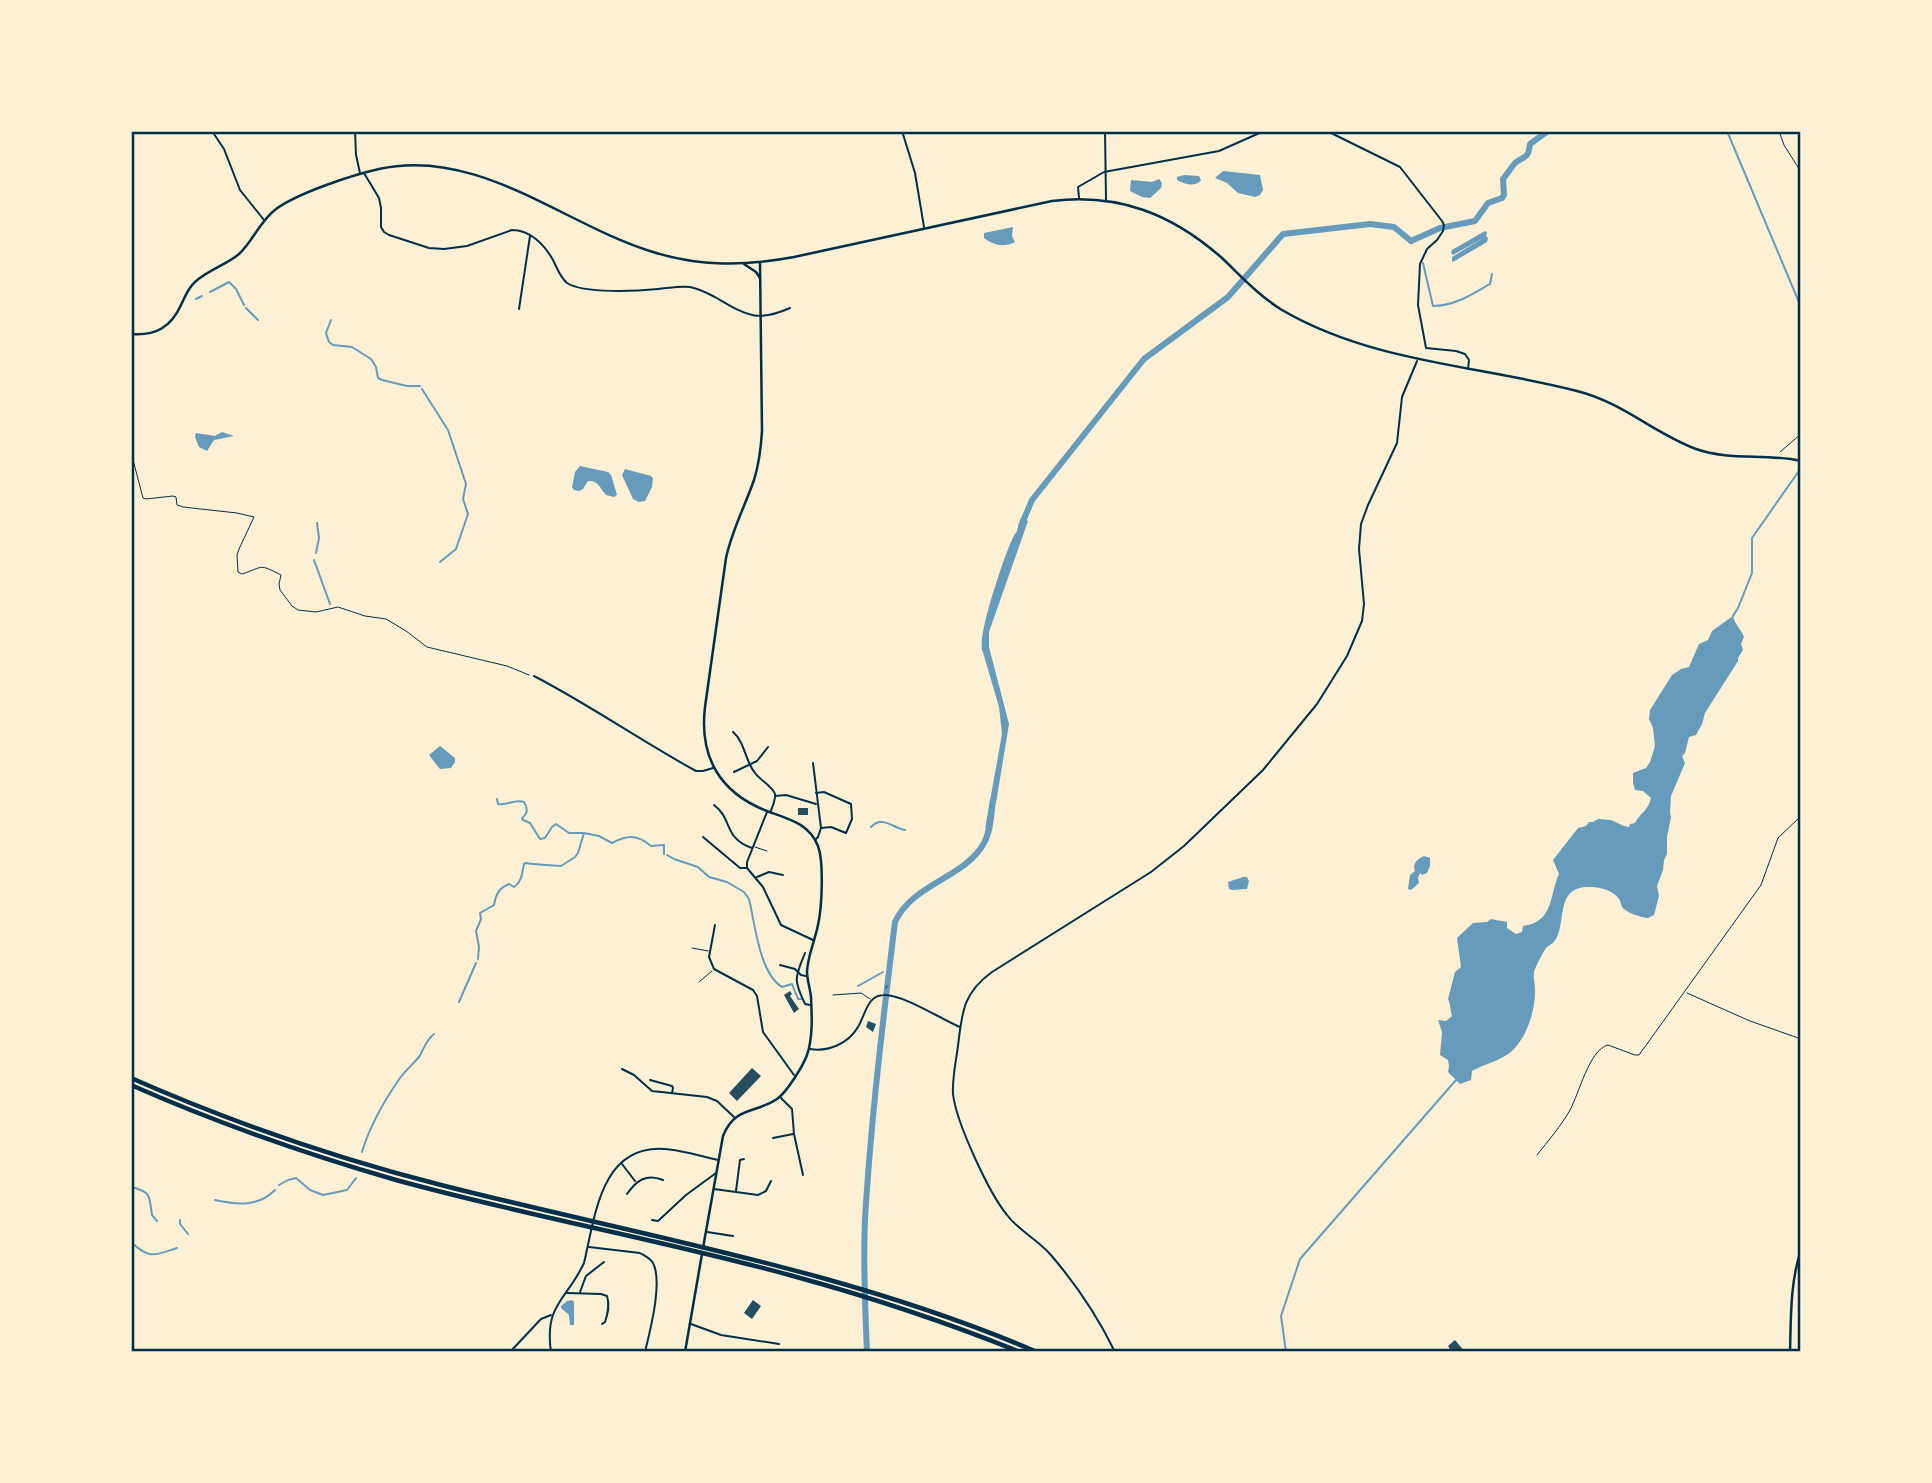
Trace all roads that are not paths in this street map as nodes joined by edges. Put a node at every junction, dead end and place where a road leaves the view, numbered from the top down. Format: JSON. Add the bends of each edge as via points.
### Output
{"nodes":[{"id":1,"x":212,"y":131,"type":"edge"},
{"id":2,"x":355,"y":131,"type":"edge"},
{"id":3,"x":902,"y":131,"type":"edge"},
{"id":4,"x":1105,"y":131,"type":"edge"},
{"id":5,"x":1264,"y":131,"type":"edge"},
{"id":6,"x":1327,"y":131,"type":"edge"},
{"id":7,"x":1779,"y":131,"type":"edge"},
{"id":8,"x":1107,"y":172,"type":"junction"},
{"id":9,"x":1801,"y":172,"type":"edge"},
{"id":10,"x":363,"y":174,"type":"junction"},
{"id":11,"x":1079,"y":199,"type":"junction"},
{"id":12,"x":1106,"y":201,"type":"junction"},
{"id":13,"x":264,"y":221,"type":"junction"},
{"id":14,"x":924,"y":228,"type":"junction"},
{"id":15,"x":530,"y":235,"type":"junction"},
{"id":16,"x":760,"y":263,"type":"junction"},
{"id":17,"x":744,"y":264,"type":"junction"},
{"id":18,"x":760,"y":278,"type":"junction"},
{"id":19,"x":790,"y":307,"type":"dead end"},
{"id":20,"x":519,"y":309,"type":"dead end"},
{"id":21,"x":761,"y":317,"type":"junction"},
{"id":22,"x":131,"y":334,"type":"edge"},
{"id":23,"x":1417,"y":360,"type":"junction"},
{"id":24,"x":1468,"y":370,"type":"junction"},
{"id":25,"x":1801,"y":461,"type":"edge"},
{"id":26,"x":534,"y":676,"type":"road end"},
{"id":27,"x":733,"y":732,"type":"dead end"},
{"id":28,"x":768,"y":747,"type":"dead end"},
{"id":29,"x":813,"y":763,"type":"dead end"},
{"id":30,"x":749,"y":765,"type":"junction"},
{"id":31,"x":714,"y":768,"type":"junction"},
{"id":32,"x":734,"y":772,"type":"dead end"},
{"id":33,"x":816,"y":793,"type":"junction"},
{"id":34,"x":775,"y":796,"type":"junction"},
{"id":35,"x":851,"y":798,"type":"dead end"},
{"id":36,"x":817,"y":804,"type":"junction"},
{"id":37,"x":851,"y":804,"type":"junction"},
{"id":38,"x":714,"y":805,"type":"dead end"},
{"id":39,"x":769,"y":812,"type":"junction"},
{"id":40,"x":821,"y":828,"type":"junction"},
{"id":41,"x":846,"y":833,"type":"junction"},
{"id":42,"x":851,"y":835,"type":"dead end"},
{"id":43,"x":703,"y":837,"type":"dead end"},
{"id":44,"x":815,"y":840,"type":"junction"},
{"id":45,"x":753,"y":847,"type":"junction"},
{"id":46,"x":766,"y":851,"type":"dead end"},
{"id":47,"x":747,"y":868,"type":"junction"},
{"id":48,"x":783,"y":875,"type":"dead end"},
{"id":49,"x":757,"y":878,"type":"junction"},
{"id":50,"x":715,"y":925,"type":"dead end"},
{"id":51,"x":814,"y":940,"type":"junction"},
{"id":52,"x":692,"y":948,"type":"dead end"},
{"id":53,"x":710,"y":951,"type":"junction"},
{"id":54,"x":805,"y":953,"type":"dead end"},
{"id":55,"x":780,"y":965,"type":"dead end"},
{"id":56,"x":714,"y":969,"type":"junction"},
{"id":57,"x":798,"y":972,"type":"junction"},
{"id":58,"x":807,"y":976,"type":"junction"},
{"id":59,"x":699,"y":982,"type":"dead end"},
{"id":60,"x":833,"y":995,"type":"dead end"},
{"id":61,"x":872,"y":1000,"type":"junction"},
{"id":62,"x":811,"y":1005,"type":"junction"},
{"id":63,"x":961,"y":1027,"type":"junction"},
{"id":64,"x":809,"y":1049,"type":"junction"},
{"id":65,"x":622,"y":1069,"type":"dead end"},
{"id":66,"x":795,"y":1076,"type":"junction"},
{"id":67,"x":131,"y":1078,"type":"edge"},
{"id":68,"x":650,"y":1080,"type":"dead end"},
{"id":69,"x":131,"y":1085,"type":"edge"},
{"id":70,"x":672,"y":1094,"type":"junction"},
{"id":71,"x":780,"y":1097,"type":"junction"},
{"id":72,"x":734,"y":1118,"type":"junction"},
{"id":73,"x":794,"y":1134,"type":"junction"},
{"id":74,"x":773,"y":1138,"type":"dead end"},
{"id":75,"x":744,"y":1158,"type":"dead end"},
{"id":76,"x":719,"y":1160,"type":"junction"},
{"id":77,"x":621,"y":1163,"type":"junction"},
{"id":78,"x":716,"y":1172,"type":"junction"},
{"id":79,"x":803,"y":1175,"type":"dead end"},
{"id":80,"x":663,"y":1180,"type":"dead end"},
{"id":81,"x":635,"y":1181,"type":"junction"},
{"id":82,"x":771,"y":1181,"type":"dead end"},
{"id":83,"x":714,"y":1188,"type":"junction"},
{"id":84,"x":736,"y":1192,"type":"junction"},
{"id":85,"x":626,"y":1194,"type":"dead end"},
{"id":86,"x":652,"y":1220,"type":"dead end"},
{"id":87,"x":706,"y":1232,"type":"junction"},
{"id":88,"x":733,"y":1236,"type":"dead end"},
{"id":89,"x":588,"y":1247,"type":"junction"},
{"id":90,"x":698,"y":1249,"type":"junction"},
{"id":91,"x":1801,"y":1250,"type":"edge"},
{"id":92,"x":604,"y":1262,"type":"dead end"},
{"id":93,"x":565,"y":1293,"type":"junction"},
{"id":94,"x":580,"y":1293,"type":"junction"},
{"id":95,"x":552,"y":1314,"type":"junction"},
{"id":96,"x":601,"y":1324,"type":"dead end"},
{"id":97,"x":690,"y":1324,"type":"junction"},
{"id":98,"x":779,"y":1344,"type":"dead end"},
{"id":99,"x":510,"y":1352,"type":"edge"},
{"id":100,"x":551,"y":1352,"type":"edge"},
{"id":101,"x":645,"y":1352,"type":"edge"},
{"id":102,"x":685,"y":1352,"type":"edge"},
{"id":103,"x":1020,"y":1352,"type":"edge"},
{"id":104,"x":1037,"y":1352,"type":"edge"},
{"id":105,"x":1115,"y":1352,"type":"edge"},
{"id":106,"x":1790,"y":1352,"type":"edge"}],
"edges":[{"from":1,"to":13,"type":"street","via":[[240,190]]},
{"from":2,"to":10,"type":"street"},
{"from":3,"to":14,"type":"street"},
{"from":4,"to":8,"type":"street"},
{"from":5,"to":8,"type":"street","via":[[1219,151]]},
{"from":6,"to":24,"type":"street","via":[[1400,167],[1444,225],[1420,259],[1418,305],[1426,348],[1465,354]]},
{"from":7,"to":9,"type":"lane"},
{"from":8,"to":11,"type":"street","via":[[1078,187]]},
{"from":8,"to":12,"type":"street"},
{"from":10,"to":13,"type":"street","via":[[288,202]]},
{"from":10,"to":15,"type":"street","via":[[379,198],[381,227],[389,235],[444,249],[512,230]]},
{"from":10,"to":17,"type":"street","via":[[404,166],[478,175],[653,252],[692,262]]},
{"from":11,"to":12,"type":"street"},
{"from":11,"to":14,"type":"street"},
{"from":12,"to":23,"type":"street","via":[[1138,208],[1179,226],[1282,309],[1317,327]]},
{"from":13,"to":22,"type":"street","via":[[242,251],[193,284],[168,324],[150,334]]},
{"from":14,"to":16,"type":"street"},
{"from":15,"to":20,"type":"street"},
{"from":15,"to":21,"type":"street","via":[[552,258],[561,276],[575,286],[693,288]]},
{"from":16,"to":17,"type":"street"},
{"from":16,"to":18,"type":"street"},
{"from":17,"to":18,"type":"street"},
{"from":18,"to":21,"type":"street"},
{"from":19,"to":21,"type":"street"},
{"from":21,"to":31,"type":"street","via":[[760,454],[730,541],[704,718],[705,746]]},
{"from":23,"to":24,"type":"street"},
{"from":23,"to":63,"type":"street","via":[[1402,397],[1397,443],[1361,524],[1362,621],[1317,705],[1263,770],[1184,846],[1151,872],[979,981],[967,999]]},
{"from":24,"to":25,"type":"street","via":[[1589,394],[1703,451]]},
{"from":26,"to":31,"type":"street","via":[[696,771]]},
{"from":27,"to":30,"type":"street"},
{"from":28,"to":30,"type":"street"},
{"from":29,"to":33,"type":"street"},
{"from":30,"to":32,"type":"street"},
{"from":30,"to":34,"type":"street"},
{"from":31,"to":39,"type":"street","via":[[738,796]]},
{"from":33,"to":36,"type":"street"},
{"from":33,"to":37,"type":"street"},
{"from":34,"to":36,"type":"street"},
{"from":34,"to":39,"type":"street"},
{"from":35,"to":37,"type":"street"},
{"from":36,"to":40,"type":"street"},
{"from":37,"to":41,"type":"street"},
{"from":38,"to":45,"type":"street","via":[[736,840]]},
{"from":39,"to":44,"type":"street","via":[[802,825]]},
{"from":39,"to":45,"type":"street"},
{"from":40,"to":41,"type":"street"},
{"from":40,"to":44,"type":"street"},
{"from":41,"to":42,"type":"street"},
{"from":43,"to":47,"type":"street","via":[[740,868]]},
{"from":44,"to":51,"type":"street","via":[[821,867],[820,915]]},
{"from":45,"to":46,"type":"lane"},
{"from":45,"to":47,"type":"street"},
{"from":47,"to":49,"type":"street"},
{"from":48,"to":49,"type":"street","via":[[769,872]]},
{"from":49,"to":51,"type":"street","via":[[780,925]]},
{"from":50,"to":53,"type":"street"},
{"from":51,"to":58,"type":"street"},
{"from":52,"to":53,"type":"lane"},
{"from":53,"to":56,"type":"street"},
{"from":54,"to":57,"type":"street"},
{"from":55,"to":57,"type":"street"},
{"from":56,"to":59,"type":"lane"},
{"from":56,"to":66,"type":"street","via":[[757,996],[763,1032]]},
{"from":57,"to":58,"type":"street"},
{"from":57,"to":62,"type":"street","via":[[796,986],[805,1004]]},
{"from":58,"to":62,"type":"street"},
{"from":60,"to":61,"type":"lane","via":[[861,993]]},
{"from":61,"to":63,"type":"street","via":[[894,996]]},
{"from":61,"to":64,"type":"street","via":[[850,1036],[826,1050]]},
{"from":62,"to":64,"type":"street"},
{"from":63,"to":105,"type":"street","via":[[953,1092],[979,1166],[1006,1215],[1049,1253],[1104,1329]]},
{"from":64,"to":66,"type":"street"},
{"from":65,"to":70,"type":"street","via":[[652,1091]]},
{"from":66,"to":71,"type":"street"},
{"from":67,"to":90,"type":"highway","via":[[247,1125],[359,1162]]},
{"from":68,"to":70,"type":"street","via":[[671,1086]]},
{"from":69,"to":90,"type":"highway","via":[[239,1129],[357,1168],[469,1199]]},
{"from":70,"to":72,"type":"street","via":[[718,1101]]},
{"from":71,"to":72,"type":"street"},
{"from":71,"to":73,"type":"street","via":[[792,1109]]},
{"from":72,"to":76,"type":"street","via":[[723,1136]]},
{"from":73,"to":74,"type":"street"},
{"from":73,"to":79,"type":"street"},
{"from":75,"to":84,"type":"street"},
{"from":76,"to":77,"type":"street","via":[[656,1149]]},
{"from":76,"to":78,"type":"street"},
{"from":77,"to":81,"type":"street"},
{"from":77,"to":89,"type":"street","via":[[606,1180]]},
{"from":78,"to":83,"type":"street"},
{"from":78,"to":86,"type":"street","via":[[658,1221]]},
{"from":80,"to":81,"type":"street"},
{"from":81,"to":85,"type":"street"},
{"from":82,"to":84,"type":"street","via":[[762,1194]]},
{"from":83,"to":84,"type":"street"},
{"from":83,"to":87,"type":"street"},
{"from":87,"to":88,"type":"street"},
{"from":87,"to":97,"type":"street"},
{"from":89,"to":93,"type":"street","via":[[579,1273]]},
{"from":89,"to":101,"type":"street","via":[[640,1253],[653,1263],[655,1311]]},
{"from":90,"to":103,"type":"highway","via":[[856,1294]]},
{"from":90,"to":104,"type":"highway","via":[[707,1247],[856,1287]]},
{"from":91,"to":106,"type":"street","via":[[1791,1297]]},
{"from":92,"to":94,"type":"street","via":[[586,1276]]},
{"from":93,"to":94,"type":"street"},
{"from":93,"to":95,"type":"street"},
{"from":94,"to":96,"type":"street","via":[[607,1296],[607,1316]]},
{"from":95,"to":99,"type":"street","via":[[541,1319]]},
{"from":95,"to":100,"type":"street"},
{"from":97,"to":98,"type":"street","via":[[721,1335]]},
{"from":97,"to":102,"type":"street"}]}
